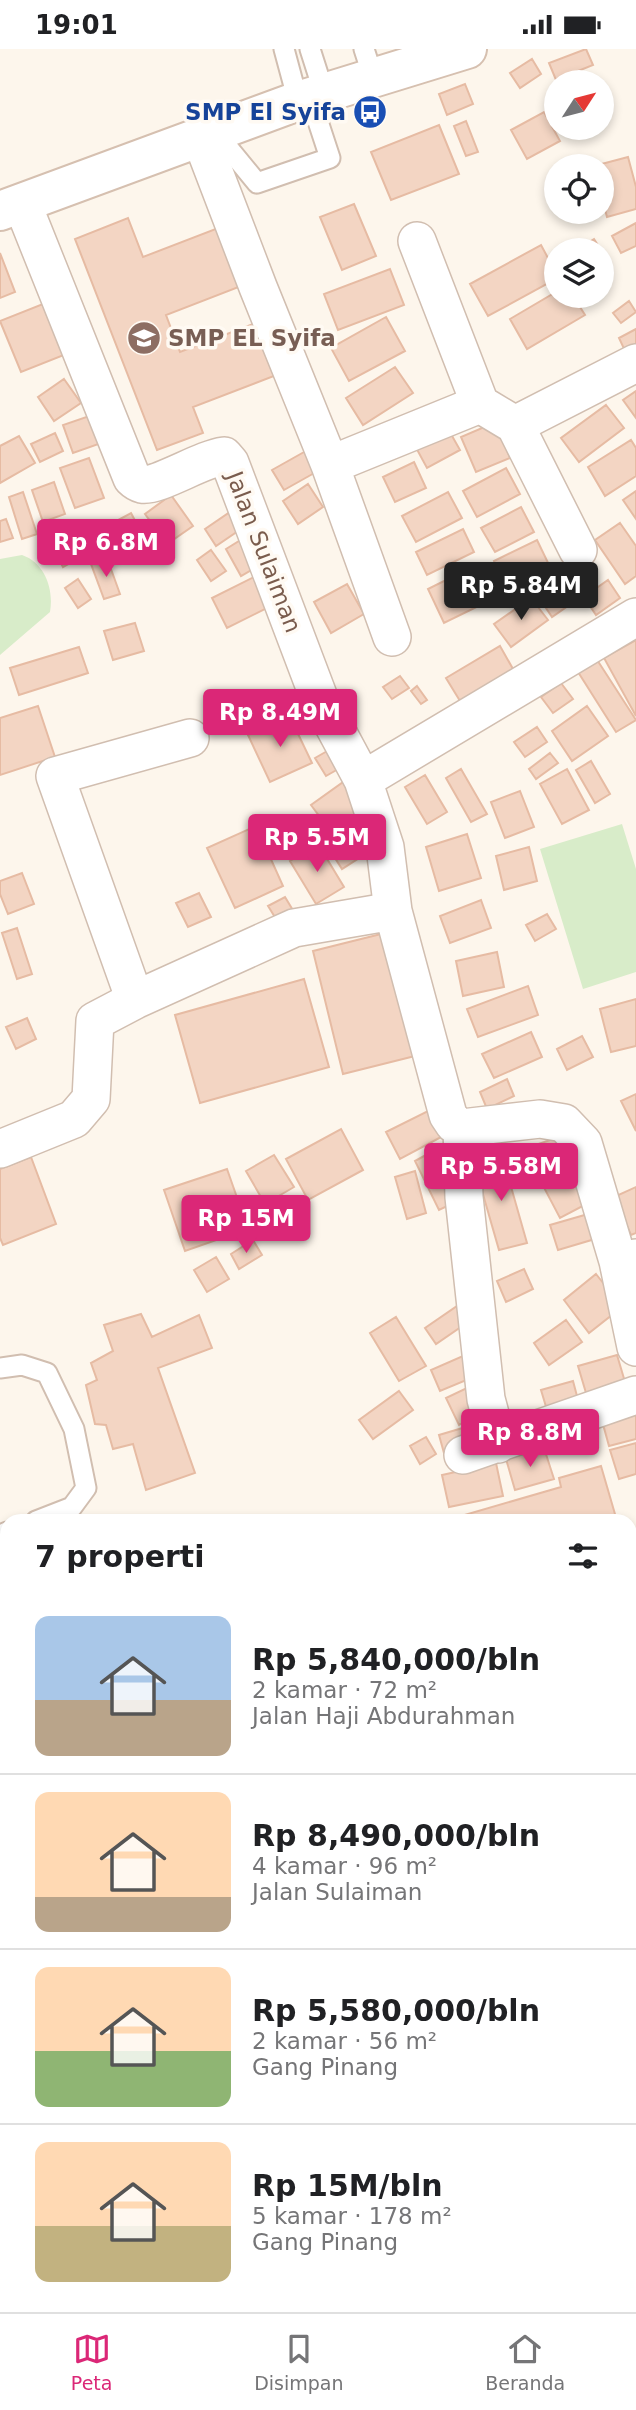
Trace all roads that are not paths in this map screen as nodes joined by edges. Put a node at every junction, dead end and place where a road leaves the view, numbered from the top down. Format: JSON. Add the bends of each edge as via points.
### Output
{"nodes":[{"id":1,"x":284,"y":49,"type":"edge"},
{"id":2,"x":310,"y":49,"type":"edge"},
{"id":3,"x":467,"y":49,"type":"edge"},
{"id":4,"x":368,"y":63,"type":"edge"},
{"id":5,"x":311,"y":97,"type":"junction"},
{"id":6,"x":209,"y":135,"type":"junction"},
{"id":7,"x":11,"y":207,"type":"edge"},
{"id":8,"x":417,"y":241,"type":"dead end"},
{"id":9,"x":636,"y":363,"type":"edge"},
{"id":10,"x":480,"y":404,"type":"junction"},
{"id":11,"x":514,"y":425,"type":"junction"},
{"id":12,"x":330,"y":465,"type":"junction"},
{"id":13,"x":578,"y":550,"type":"dead end"},
{"id":14,"x":636,"y":617,"type":"edge"},
{"id":15,"x":392,"y":637,"type":"dead end"},
{"id":16,"x":190,"y":738,"type":"dead end"},
{"id":17,"x":363,"y":780,"type":"junction"},
{"id":18,"x":393,"y":911,"type":"junction"},
{"id":19,"x":135,"y":1000,"type":"junction"},
{"id":20,"x":462,"y":1128,"type":"junction"},
{"id":21,"x":0,"y":1149,"type":"edge"},
{"id":22,"x":627,"y":1259,"type":"edge"},
{"id":23,"x":636,"y":1347,"type":"edge"},
{"id":24,"x":0,"y":1368,"type":"edge"},
{"id":25,"x":636,"y":1395,"type":"edge"},
{"id":26,"x":498,"y":1444,"type":"junction"},
{"id":27,"x":463,"y":1455,"type":"dead end"},
{"id":28,"x":54,"y":1514,"type":"edge"}],
"edges":[{"from":1,"to":5,"type":"lane"},
{"from":2,"to":5,"type":"lane"},
{"from":3,"to":4,"type":"main road"},
{"from":4,"to":5,"type":"main road"},
{"from":5,"to":6,"type":"main road"},
{"from":5,"to":6,"type":"lane","via":[[330,158],[257,183]]},
{"from":6,"to":7,"type":"main road"},
{"from":6,"to":12,"type":"street","via":[[258,287]]},
{"from":7,"to":17,"type":"street","name":"Jalan Sulaiman","via":[[132,478],[151,484],[212,457],[223,456],[230,463],[319,698]]},
{"from":8,"to":10,"type":"street"},
{"from":9,"to":11,"type":"street"},
{"from":10,"to":11,"type":"street"},
{"from":10,"to":12,"type":"street"},
{"from":11,"to":13,"type":"street"},
{"from":12,"to":15,"type":"street"},
{"from":14,"to":17,"type":"street"},
{"from":16,"to":19,"type":"street","via":[[55,776]]},
{"from":17,"to":18,"type":"street","via":[[385,846]]},
{"from":18,"to":19,"type":"street","via":[[294,928]]},
{"from":18,"to":20,"type":"street","via":[[448,1115]]},
{"from":19,"to":21,"type":"street","via":[[95,1021],[91,1099],[74,1119]]},
{"from":20,"to":22,"type":"street","via":[[540,1119],[564,1123],[583,1143]]},
{"from":20,"to":26,"type":"street","via":[[464,1197],[485,1385]]},
{"from":22,"to":23,"type":"street"},
{"from":24,"to":28,"type":"lane","via":[[22,1365],[47,1373],[74,1429],[86,1488],[72,1507]]},
{"from":25,"to":26,"type":"street"},
{"from":26,"to":27,"type":"street"}]}
